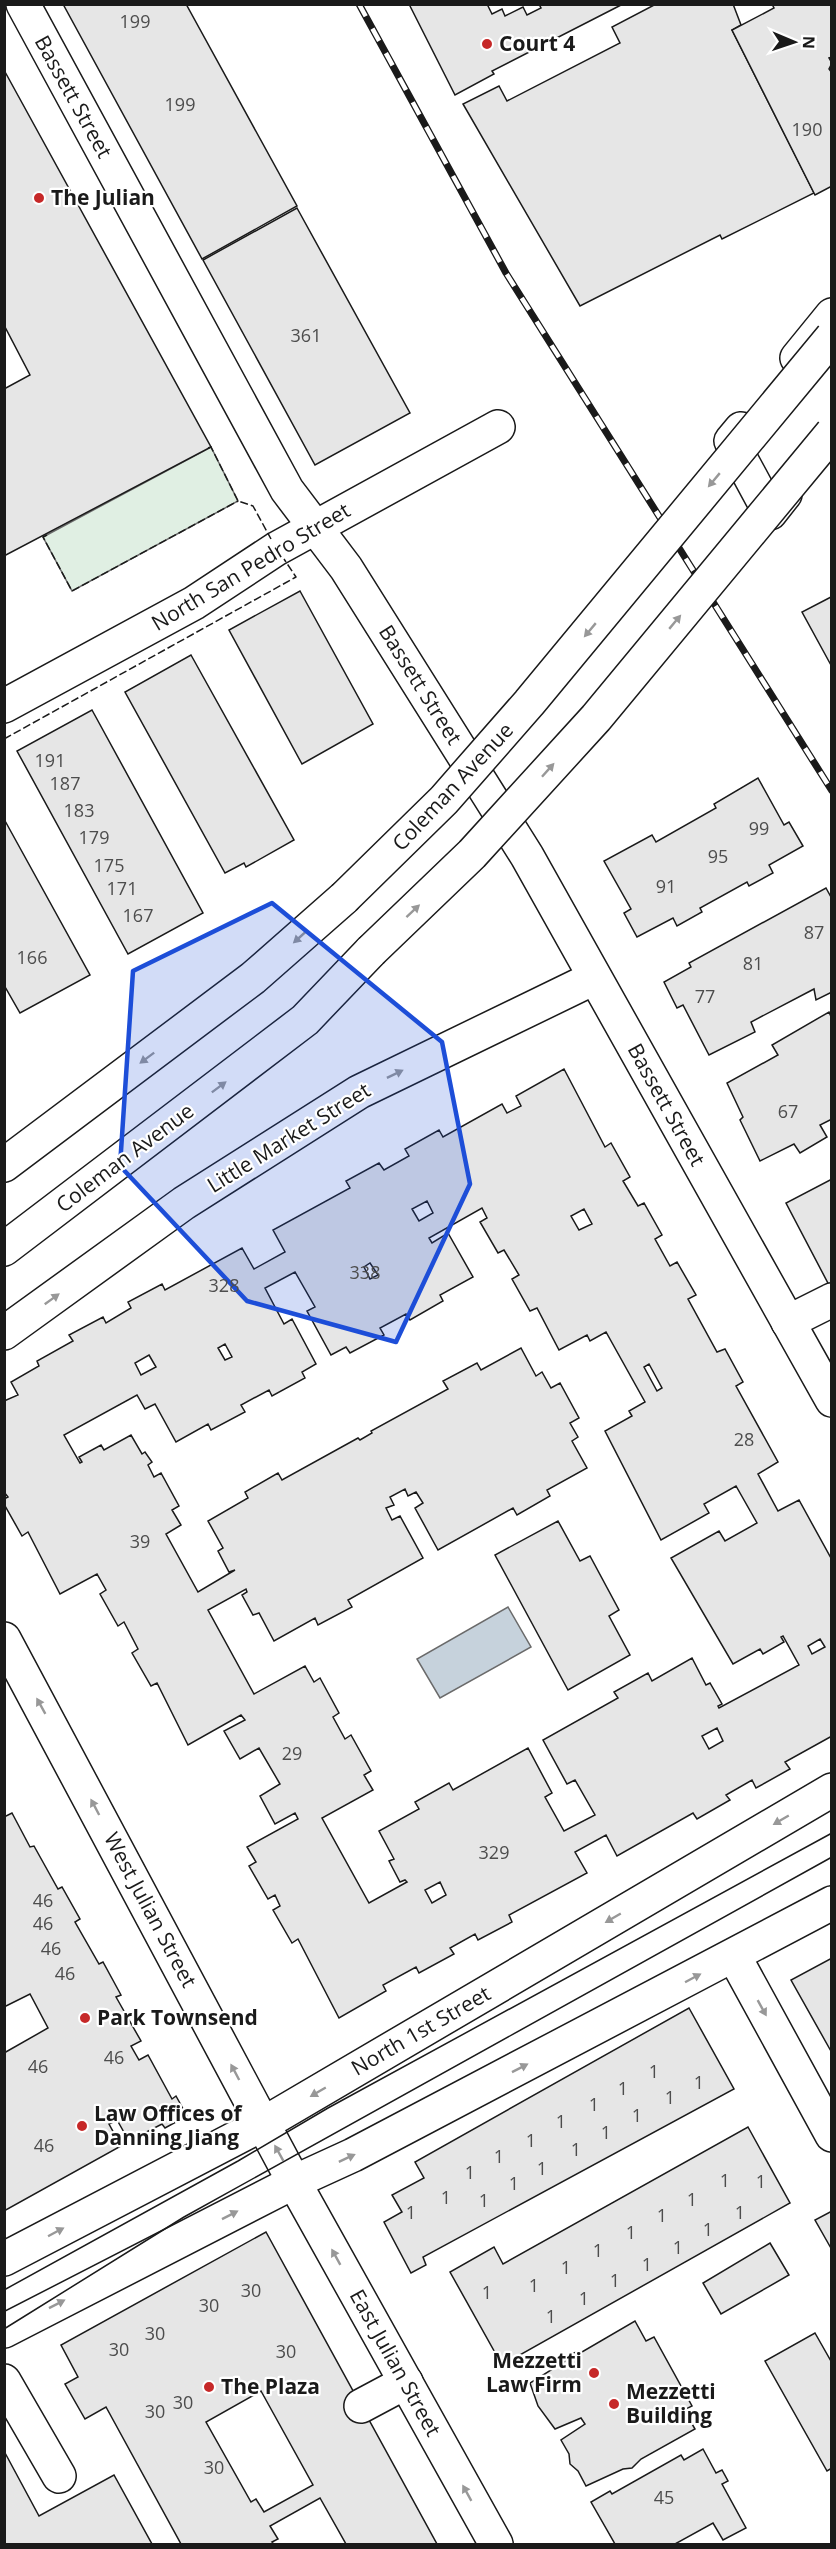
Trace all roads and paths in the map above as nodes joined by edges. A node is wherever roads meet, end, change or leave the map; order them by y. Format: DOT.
graph roads {
  1 [pos="23,4"];
  2 [pos="831,315"];
  3 [pos="831,338"];
  4 [pos="498,427"];
  5 [pos="831,434"];
  6 [pos="315,527"];
  7 [pos="4,706"];
  8 [pos="594,978"];
  9 [pos="4,1165"];
  10 [pos="4,1249"];
  11 [pos="831,1299"];
  12 [pos="788,1322"];
  13 [pos="4,1333"];
  14 [pos="831,1401"];
  15 [pos="4,1638"];
  16 [pos="831,1790"];
  17 [pos="831,1903"];
  18 [pos="734,1956"];
  19 [pos="263,2124"];
  20 [pos="831,2135"];
  21 [pos="294,2182"];
  22 [pos="4,2259"];
  23 [pos="4,2331"];
  24 [pos="4,2381"];
  25 [pos="406,2382"];
  26 [pos="361,2406"];
  27 [pos="59,2476"];
  28 [pos="496,2544"];
  1 -- 6 [label="main road, Bassett Street"];
  2 -- 5 [label="main road"];
  3 -- 9 [label="main road, Coleman Avenue, one-way, bridge"];
  4 -- 6 [label="main road, North San Pedro Street"];
  10 -- 5 [label="main road, Coleman Avenue, one-way, bridge"];
  6 -- 7 [label="main road, North San Pedro Street"];
  6 -- 8 [label="main road, Bassett Street"];
  8 -- 12 [label="main road, Bassett Street"];
  13 -- 8 [label="main road, Little Market Street, one-way"];
  11 -- 12 [label="main road"];
  12 -- 14 [label="main road, Bassett Street"];
  19 -- 15 [label="main road, West Julian Street, one-way"];
  16 -- 19 [label="main road, North 1st Street, one-way"];
  17 -- 18 [label="main road"];
  18 -- 20 [label="main road, one-way"];
  21 -- 18 [label="main road, one-way"];
  21 -- 19 [label="main road, West Julian Street, one-way"];
  22 -- 19 [label="main road, North 1st Street, one-way"];
  23 -- 21 [label="main road, one-way"];
  25 -- 21 [label="main road, East Julian Street, one-way"];
  24 -- 27 [label="main road"];
  25 -- 26 [label="main road"];
  28 -- 25 [label="main road, East Julian Street, one-way"];
}
